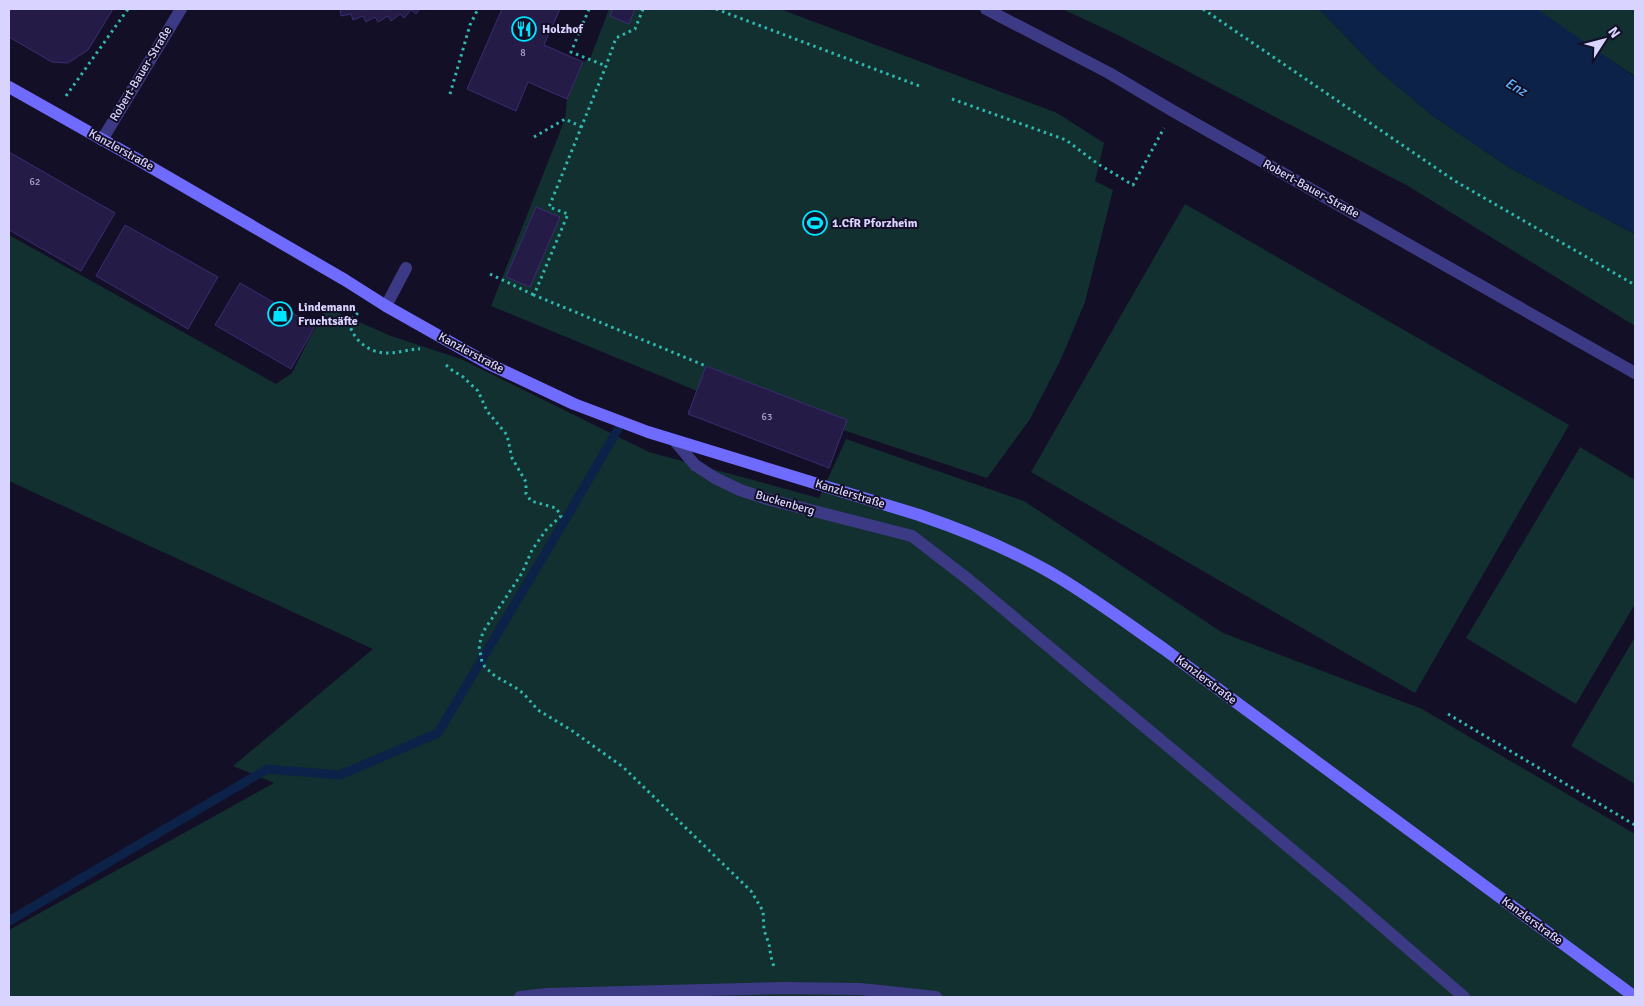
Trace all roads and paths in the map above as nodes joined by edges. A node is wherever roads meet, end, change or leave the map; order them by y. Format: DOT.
graph roads {
  1 [pos="128,9"];
  2 [pos="181,9"];
  3 [pos="478,9"];
  4 [pos="589,9"];
  5 [pos="643,9"];
  6 [pos="716,9"];
  7 [pos="986,9"];
  8 [pos="1203,9"];
  9 [pos="606,66"];
  10 [pos="922,87"];
  11 [pos="9,88"];
  12 [pos="450,94"];
  13 [pos="952,99"];
  14 [pos="1173,111"];
  15 [pos="55,112"];
  16 [pos="582,127"];
  17 [pos="534,137"];
  18 [pos="102,140"];
  19 [pos="406,268"];
  20 [pos="490,274"];
  21 [pos="1635,285"];
  22 [pos="534,295"];
  23 [pos="386,306"];
  24 [pos="360,311"];
  25 [pos="426,350"];
  26 [pos="442,362"];
  27 [pos="706,366"];
  28 [pos="1635,373"];
  29 [pos="674,440"];
  30 [pos="1448,714"];
  31 [pos="1635,825"];
  32 [pos="784,988"];
  33 [pos="520,997"];
  34 [pos="936,997"];
  35 [pos="1464,997"];
  36 [pos="1635,997"];
  1 -- 15 [label="path"];
  2 -- 18 [label="street, Robert-Bauer-Straße"];
  3 -- 12 [label="path"];
  4 -- 9 [label="path"];
  5 -- 9 [label="path"];
  6 -- 10 [label="path"];
  7 -- 14 [label="street, Robert-Bauer-Straße"];
  8 -- 21 [label="path"];
  9 -- 16 [label="path"];
  11 -- 15 [label="main road, Kanzlerstraße"];
  13 -- 14 [label="path"];
  14 -- 28 [label="street, Robert-Bauer-Straße"];
  15 -- 18 [label="main road, Kanzlerstraße"];
  16 -- 17 [label="path"];
  16 -- 22 [label="path"];
  18 -- 23 [label="main road, Kanzlerstraße"];
  19 -- 23 [label="street"];
  20 -- 22 [label="path"];
  22 -- 27 [label="path"];
  23 -- 29 [label="main road, Kanzlerstraße"];
  24 -- 25 [label="path"];
  26 -- 32 [label="path"];
  29 -- 35 [label="street, Buckenberg"];
  29 -- 36 [label="main road, Kanzlerstraße"];
  30 -- 31 [label="path"];
  32 -- 33 [label="street"];
  32 -- 34 [label="street"];
}
